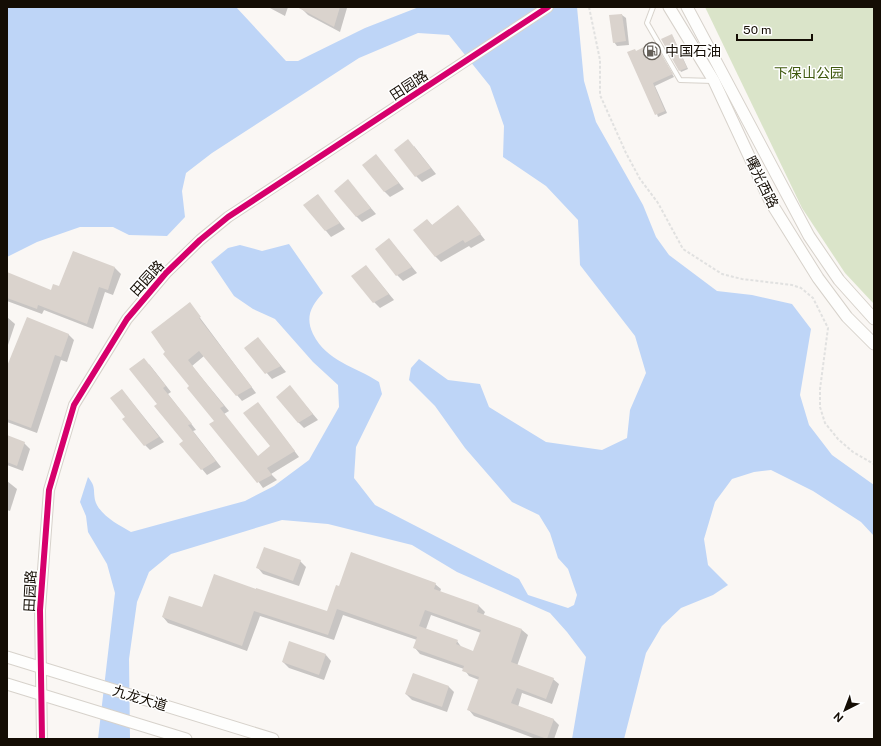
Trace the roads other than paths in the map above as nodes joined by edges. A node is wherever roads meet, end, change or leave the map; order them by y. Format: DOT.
graph roads {
  1 [pos="548,7"];
  2 [pos="653,7"];
  3 [pos="669,7"];
  4 [pos="687,7"];
  5 [pos="714,81"];
  6 [pos="874,319"];
  7 [pos="874,344"];
  8 [pos="7,657"];
  9 [pos="41,667"];
  10 [pos="7,684"];
  11 [pos="41,694"];
  12 [pos="42,739"];
  13 [pos="186,739"];
  14 [pos="273,739"];
  1 -- 9 [label="street, 田园路"];
  2 -- 5 [label="lane"];
  3 -- 5 [label="main road, 曙光西路"];
  4 -- 6 [label="main road, 曙光西路"];
  5 -- 7 [label="main road, 曙光西路"];
  8 -- 9 [label="main road, 九龙大道"];
  9 -- 11 [label="street, 田园路"];
  9 -- 14 [label="main road, 九龙大道"];
  10 -- 11 [label="main road, 九龙大道"];
  11 -- 12 [label="street, 田园路"];
  11 -- 13 [label="main road, 九龙大道"];
}
